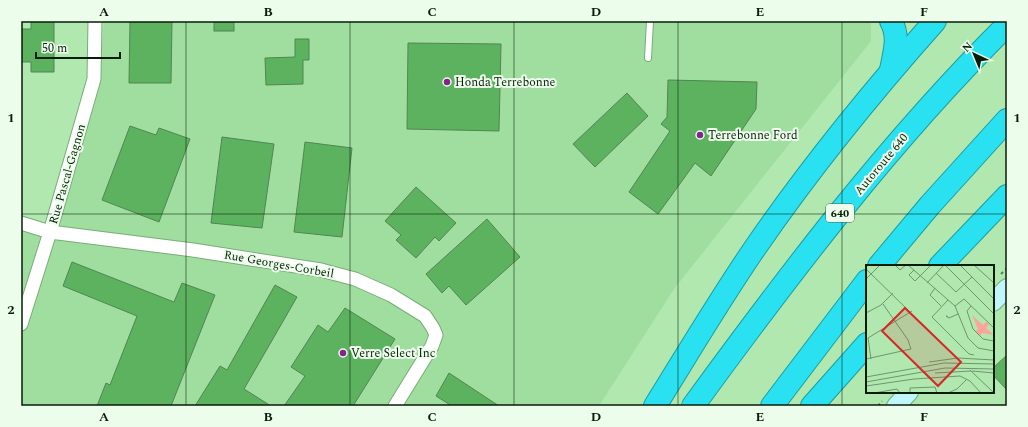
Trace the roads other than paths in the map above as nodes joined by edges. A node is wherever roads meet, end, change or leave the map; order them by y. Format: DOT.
graph roads {
  1 [pos="95,21"];
  2 [pos="650,21"];
  3 [pos="891,21"];
  4 [pos="935,21"];
  5 [pos="1004,28"];
  6 [pos="648,58"];
  7 [pos="890,71"];
  8 [pos="1007,120"];
  9 [pos="1007,196"];
  10 [pos="21,223"];
  11 [pos="50,232"];
  12 [pos="880,265"];
  13 [pos="941,265"];
  14 [pos="866,281"];
  15 [pos="1007,288"];
  16 [pos="994,301"];
  17 [pos="21,324"];
  18 [pos="866,345"];
  19 [pos="908,393"];
  20 [pos="395,406"];
  21 [pos="655,406"];
  22 [pos="693,406"];
  23 [pos="772,406"];
  24 [pos="812,406"];
  25 [pos="896,406"];
  1 -- 11 [label="street, Rue Pascal-Gagnon"];
  2 -- 6 [label="lane"];
  3 -- 7 [label="highway"];
  4 -- 7 [label="highway"];
  5 -- 22 [label="highway, Autoroute 640 / 640"];
  7 -- 21 [label="highway"];
  8 -- 12 [label="highway"];
  9 -- 13 [label="highway"];
  10 -- 11 [label="street, Rue Georges-Corbeil"];
  11 -- 17 [label="street, Rue Pascal-Gagnon"];
  11 -- 20 [label="street, Rue Georges-Corbeil"];
  14 -- 23 [label="highway"];
  15 -- 16 [label="street"];
  18 -- 24 [label="highway"];
  19 -- 25 [label="street"];
}
